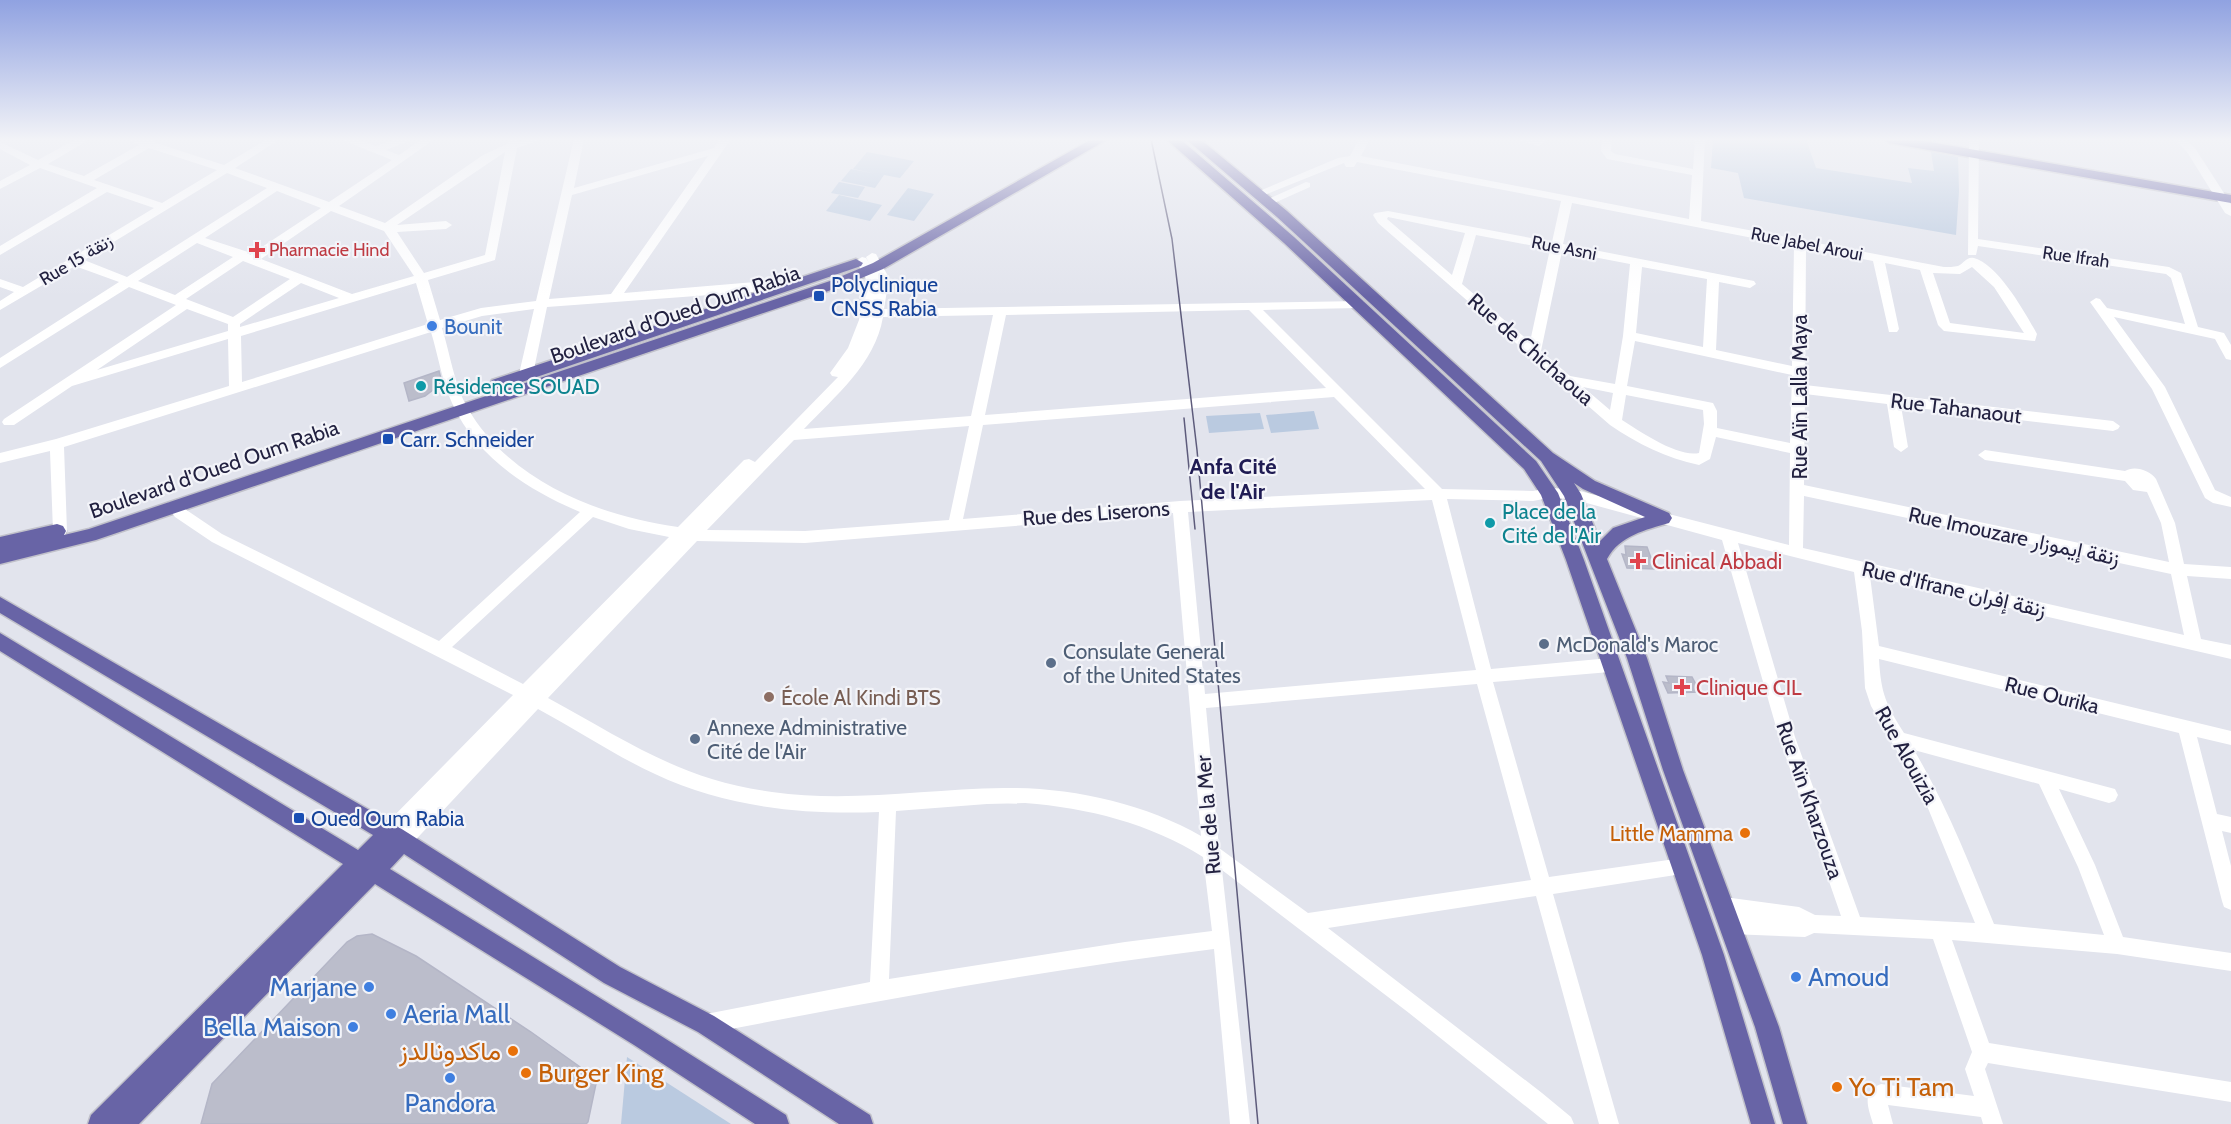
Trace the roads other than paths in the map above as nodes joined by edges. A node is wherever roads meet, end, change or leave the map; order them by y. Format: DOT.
graph roads {
  1 [pos="101,191"];
  2 [pos="117,191"];
  3 [pos="189,191"];
  4 [pos="269,191"];
  5 [pos="289,191"];
  6 [pos="353,191"];
  7 [pos="438,191"];
  8 [pos="504,191"];
  9 [pos="573,191"];
  10 [pos="689,191"];
  11 [pos="991,191"];
  12 [pos="1005,191"];
  13 [pos="1234,191"];
  14 [pos="1255,191"];
  15 [pos="1281,191"];
  16 [pos="1533,191"];
  17 [pos="1697,191"];
  18 [pos="1974,191"];
  19 [pos="2189,191"];
  20 [pos="568,193"];
  21 [pos="1263,198"];
  22 [pos="1568,198"];
  23 [pos="2226,198"];
  24 [pos="332,206"];
  25 [pos="163,207"];
  26 [pos="2231,213"];
  27 [pos="1379,215"];
  28 [pos="1695,222"];
  29 [pos="446,225"];
  30 [pos="387,228"];
  31 [pos="1472,230"];
  32 [pos="197,238"];
  33 [pos="1973,242"];
  34 [pos="1800,243"];
  35 [pos="1558,247"];
  36 [pos="0,251"];
  37 [pos="248,257"];
  38 [pos="1878,258"];
  39 [pos="74,261"];
  40 [pos="1972,261"];
  41 [pos="1636,262"];
  42 [pos="870,264"];
  43 [pos="1925,267"];
  44 [pos="1713,276"];
  45 [pos="300,278"];
  46 [pos="421,278"];
  47 [pos="0,282"];
  48 [pos="128,283"];
  49 [pos="1456,284"];
  50 [pos="1750,284"];
  51 [pos="788,286"];
  52 [pos="24,291"];
  53 [pos="615,297"];
  54 [pos="351,298"];
  55 [pos="180,303"];
  56 [pos="541,304"];
  57 [pos="1359,304"];
  58 [pos="0,306"];
  59 [pos="1252,306"];
  60 [pos="1000,312"];
  61 [pos="872,313"];
  62 [pos="436,326"];
  63 [pos="235,327"];
  64 [pos="1893,329"];
  65 [pos="2193,331"];
  66 [pos="1629,336"];
  67 [pos="1535,351"];
  68 [pos="1709,352"];
  69 [pos="2231,356"];
  70 [pos="0,364"];
  71 [pos="1800,372"];
  72 [pos="526,374"];
  73 [pos="1568,380"];
  74 [pos="67,383"];
  75 [pos="236,389"];
  76 [pos="1799,389"];
  77 [pos="1621,390"];
  78 [pos="1338,392"];
  79 [pos="1893,400"];
  80 [pos="459,403"];
  81 [pos="978,420"];
  82 [pos="9,422"];
  83 [pos="1615,422"];
  84 [pos="2113,426"];
  85 [pos="1710,431"];
  86 [pos="792,435"];
  87 [pos="57,444"];
  88 [pos="1901,447"];
  89 [pos="1799,450"];
  90 [pos="1985,455"];
  91 [pos="1547,457"];
  92 [pos="0,458"];
  93 [pos="1798,489"];
  94 [pos="1438,494"];
  95 [pos="1557,499"];
  96 [pos="2224,501"];
  97 [pos="174,506"];
  98 [pos="1180,507"];
  99 [pos="591,510"];
  100 [pos="1665,521"];
  101 [pos="955,524"];
  102 [pos="60,531"];
  103 [pos="689,534"];
  104 [pos="1728,536"];
  105 [pos="0,544"];
  106 [pos="1796,551"];
  107 [pos="0,558"];
  108 [pos="1597,561"];
  109 [pos="1861,568"];
  110 [pos="2179,571"];
  111 [pos="2231,573"];
  112 [pos="0,604"];
  113 [pos="0,641"];
  114 [pos="2194,644"];
  115 [pos="439,650"];
  116 [pos="1872,651"];
  117 [pos="2231,652"];
  118 [pos="1610,665"];
  119 [pos="1485,675"];
  120 [pos="531,696"];
  121 [pos="1198,702"];
  122 [pos="2186,727"];
  123 [pos="2231,738"];
  124 [pos="1899,740"];
  125 [pos="2044,777"];
  126 [pos="2109,795"];
  127 [pos="888,803"];
  128 [pos="2210,820"];
  129 [pos="2231,825"];
  130 [pos="395,838"];
  131 [pos="1210,853"];
  132 [pos="1682,866"];
  133 [pos="366,867"];
  134 [pos="1542,886"];
  135 [pos="2231,901"];
  136 [pos="1728,916"];
  137 [pos="1306,922"];
  138 [pos="1854,926"];
  139 [pos="1939,930"];
  140 [pos="1988,933"];
  141 [pos="1222,939"];
  142 [pos="2117,945"];
  143 [pos="2231,962"];
  144 [pos="879,990"];
  145 [pos="706,1024"];
  146 [pos="1982,1052"];
  147 [pos="2231,1092"];
  148 [pos="1990,1116"];
  149 [pos="100,1124"];
  150 [pos="122,1124"];
  151 [pos="777,1124"];
  152 [pos="861,1124"];
  153 [pos="1240,1124"];
  154 [pos="1564,1124"];
  155 [pos="1609,1124"];
  156 [pos="1763,1124"];
  157 [pos="1795,1124"];
  158 [pos="1883,1124"];
  1 -- 36 [label="street"];
  2 -- 25 [label="street"];
  3 -- 25 [label="street, Rue 15 زنقة"];
  4 -- 32 [label="street"];
  5 -- 24 [label="street"];
  6 -- 24 [label="street"];
  7 -- 30 [label="street"];
  8 -- 46 [label="street"];
  9 -- 20 [label="street"];
  10 -- 53 [label="street"];
  11 -- 42 [label="main road, Boulevard d'Oued Oum Rabia"];
  12 -- 42 [label="main road, Boulevard d'Oued Oum Rabia"];
  13 -- 57 [label="main road"];
  14 -- 21 [label="main road"];
  15 -- 21 [label="street"];
  16 -- 22 [label="street, Rue Jabel Aroui"];
  17 -- 28 [label="street"];
  18 -- 33 [label="street"];
  19 -- 23 [label="main road"];
  20 -- 56 [label="street"];
  21 -- 91 [label="main road"];
  22 -- 28 [label="street, Rue Jabel Aroui"];
  22 -- 35 [label="street"];
  23 -- 26 [label="street"];
  24 -- 30 [label="street"];
  24 -- 37 [label="street"];
  25 -- 39 [label="street, Rue 15 زنقة"];
  27 -- 31 [label="street, Rue Asni"];
  27 -- 49 [label="street, Rue de Chichaoua"];
  28 -- 34 [label="street, Rue Jabel Aroui"];
  29 -- 30 [label="street"];
  30 -- 46 [label="street"];
  31 -- 35 [label="street, Rue Asni"];
  31 -- 49 [label="street"];
  32 -- 37 [label="street"];
  32 -- 48 [label="street"];
  33 -- 40 [label="street"];
  33 -- 65 [label="street, Rue Ifrah"];
  34 -- 38 [label="street, Rue Jabel Aroui"];
  34 -- 71 [label="street, Rue Aïn Lalla Maya"];
  35 -- 41 [label="street, Rue Asni"];
  35 -- 67 [label="street"];
  37 -- 45 [label="street"];
  37 -- 55 [label="street"];
  38 -- 43 [label="street, Rue Jabel Aroui"];
  38 -- 64 [label="street"];
  39 -- 48 [label="street"];
  39 -- 52 [label="street, Rue 15 زنقة"];
  40 -- 43 [label="street, Rue Jabel Aroui"];
  40 -- 43 [label="street"];
  41 -- 44 [label="street, Rue Asni"];
  41 -- 66 [label="street"];
  42 -- 51 [label="main road, Boulevard d'Oued Oum Rabia"];
  42 -- 61 [label="street"];
  42 -- 80 [label="main road, Boulevard d'Oued Oum Rabia"];
  44 -- 50 [label="street, Rue Asni"];
  44 -- 68 [label="street"];
  45 -- 54 [label="street"];
  45 -- 63 [label="street"];
  46 -- 54 [label="street"];
  46 -- 62 [label="street"];
  47 -- 52 [label="street"];
  48 -- 55 [label="street"];
  48 -- 70 [label="street"];
  49 -- 67 [label="street, Rue de Chichaoua"];
  51 -- 53 [label="street"];
  51 -- 72 [label="main road, Boulevard d'Oued Oum Rabia"];
  52 -- 58 [label="street, Rue 15 زنقة"];
  53 -- 56 [label="street"];
  54 -- 63 [label="street"];
  55 -- 63 [label="street"];
  55 -- 74 [label="street"];
  56 -- 62 [label="street"];
  56 -- 72 [label="street"];
  57 -- 59 [label="street"];
  57 -- 95 [label="main road"];
  59 -- 60 [label="street"];
  59 -- 78 [label="street"];
  60 -- 61 [label="street"];
  60 -- 81 [label="street"];
  61 -- 86 [label="street"];
  61 -- 103 [label="street"];
  62 -- 75 [label="street"];
  62 -- 80 [label="street"];
  63 -- 74 [label="street"];
  63 -- 75 [label="street"];
  65 -- 69 [label="street"];
  65 -- 96 [label="street"];
  66 -- 68 [label="street"];
  66 -- 77 [label="street"];
  67 -- 73 [label="street, Rue de Chichaoua"];
  68 -- 71 [label="street"];
  71 -- 76 [label="street, Rue Aïn Lalla Maya"];
  72 -- 80 [label="main road, Boulevard d'Oued Oum Rabia"];
  73 -- 77 [label="street"];
  73 -- 83 [label="street, Rue de Chichaoua"];
  74 -- 82 [label="street"];
  75 -- 87 [label="street"];
  76 -- 79 [label="street, Rue Tahanaout"];
  76 -- 89 [label="street, Rue Aïn Lalla Maya"];
  77 -- 83 [label="street"];
  77 -- 85 [label="street"];
  78 -- 81 [label="street"];
  78 -- 94 [label="street"];
  79 -- 84 [label="street, Rue Tahanaout"];
  79 -- 88 [label="street"];
  80 -- 97 [label="main road, Boulevard d'Oued Oum Rabia"];
  80 -- 99 [label="street, Rue des Liserons"];
  80 -- 102 [label="main road, Boulevard d'Oued Oum Rabia"];
  81 -- 86 [label="street"];
  81 -- 101 [label="street"];
  83 -- 85 [label="street, Rue de Chichaoua"];
  85 -- 89 [label="street"];
  86 -- 103 [label="street"];
  87 -- 92 [label="street"];
  87 -- 102 [label="street"];
  89 -- 93 [label="street, Rue Aïn Lalla Maya"];
  90 -- 110 [label="street"];
  91 -- 95 [label="main road"];
  91 -- 100 [label="main road"];
  93 -- 106 [label="street, Rue Aïn Lalla Maya"];
  93 -- 110 [label="street, Rue Imouzare زنقة إيموزار"];
  94 -- 95 [label="street, Rue des Liserons"];
  94 -- 98 [label="street, Rue des Liserons"];
  94 -- 119 [label="street"];
  95 -- 100 [label="street, Rue d'Ifrane زنقة إفران"];
  95 -- 108 [label="main road"];
  95 -- 118 [label="main road"];
  97 -- 107 [label="main road, Boulevard d'Oued Oum Rabia"];
  97 -- 115 [label="street"];
  98 -- 101 [label="street, Rue des Liserons"];
  98 -- 121 [label="street, Rue de la Mer"];
  99 -- 103 [label="street, Rue des Liserons"];
  99 -- 115 [label="street"];
  100 -- 104 [label="street, Rue d'Ifrane زنقة إفران"];
  100 -- 108 [label="main road"];
  101 -- 103 [label="street, Rue des Liserons"];
  102 -- 105 [label="main road, Boulevard d'Oued Oum Rabia"];
  103 -- 120 [label="street"];
  104 -- 106 [label="street, Rue d'Ifrane زنقة إفران"];
  104 -- 138 [label="street, Rue Aïn Kharzouza"];
  106 -- 109 [label="street, Rue d'Ifrane زنقة إفران"];
  108 -- 136 [label="main road"];
  109 -- 114 [label="street, Rue d'Ifrane زنقة إفران"];
  109 -- 116 [label="street, Rue Alouizia"];
  110 -- 111 [label="street, Rue Imouzare زنقة إيموزار"];
  110 -- 114 [label="street"];
  112 -- 130 [label="main road"];
  113 -- 133 [label="main road"];
  114 -- 117 [label="street, Rue d'Ifrane زنقة إفران"];
  115 -- 120 [label="street"];
  116 -- 122 [label="street, Rue Ourika"];
  116 -- 124 [label="street, Rue Alouizia"];
  118 -- 119 [label="street"];
  118 -- 132 [label="main road"];
  119 -- 121 [label="street"];
  119 -- 134 [label="street"];
  120 -- 127 [label="street"];
  120 -- 130 [label="street"];
  121 -- 131 [label="street, Rue de la Mer"];
  122 -- 123 [label="street, Rue Ourika"];
  122 -- 128 [label="street"];
  124 -- 125 [label="street"];
  124 -- 140 [label="street, Rue Alouizia"];
  125 -- 126 [label="street"];
  125 -- 142 [label="street"];
  127 -- 131 [label="street"];
  127 -- 144 [label="street"];
  128 -- 129 [label="street"];
  128 -- 135 [label="street"];
  130 -- 133 [label="main road"];
  130 -- 145 [label="main road"];
  131 -- 137 [label="street"];
  131 -- 141 [label="street, Rue de la Mer"];
  132 -- 134 [label="street"];
  132 -- 156 [label="main road"];
  133 -- 149 [label="main road"];
  133 -- 150 [label="main road"];
  133 -- 151 [label="main road"];
  134 -- 137 [label="street"];
  134 -- 155 [label="street"];
  136 -- 138 [label="street"];
  136 -- 157 [label="main road"];
  137 -- 154 [label="street"];
  138 -- 139 [label="street"];
  139 -- 140 [label="street"];
  139 -- 146 [label="street"];
  140 -- 142 [label="street"];
  141 -- 144 [label="street"];
  141 -- 153 [label="street, Rue de la Mer"];
  142 -- 143 [label="street"];
  144 -- 145 [label="street"];
  145 -- 152 [label="main road"];
  146 -- 147 [label="street"];
  146 -- 148 [label="street"];
  148 -- 158 [label="street"];
}
